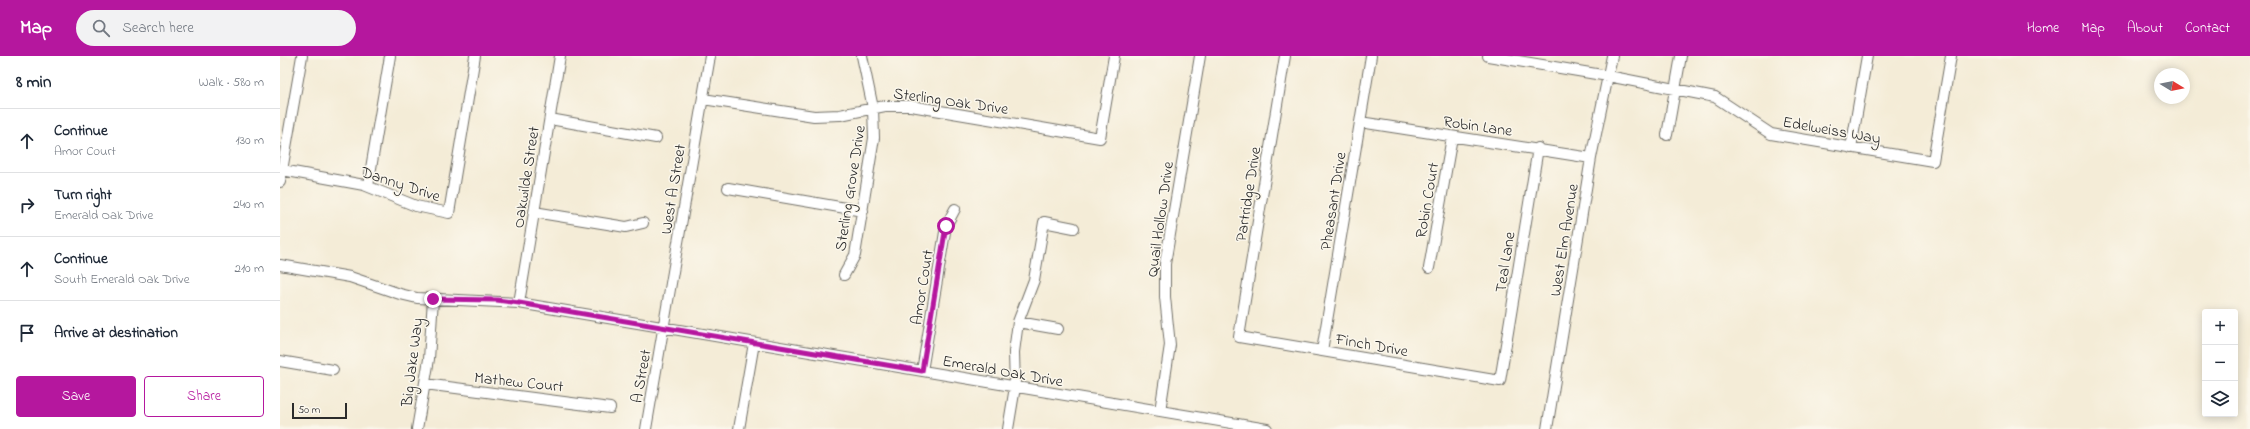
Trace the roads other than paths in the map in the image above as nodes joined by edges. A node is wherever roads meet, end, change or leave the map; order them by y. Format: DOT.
graph roads {
  1 [pos="302,56"];
  2 [pos="390,56"];
  3 [pos="475,56"];
  4 [pos="560,56"];
  5 [pos="710,56"];
  6 [pos="862,56"];
  7 [pos="1114,56"];
  8 [pos="1200,56"];
  9 [pos="1286,56"];
  10 [pos="1371,56"];
  11 [pos="1488,56"];
  12 [pos="1612,56"];
  13 [pos="1681,56"];
  14 [pos="1864,56"];
  15 [pos="1951,56"];
  16 [pos="1520,59"];
  17 [pos="1608,76"];
  18 [pos="1676,89"];
  19 [pos="703,99"];
  20 [pos="873,108"];
  21 [pos="550,119"];
  22 [pos="1360,122"];
  23 [pos="1667,135"];
  24 [pos="1452,137"];
  25 [pos="656,138"];
  26 [pos="1538,148"];
  27 [pos="1851,148"];
  28 [pos="1591,158"];
  29 [pos="282,170"];
  30 [pos="280,182"];
  31 [pos="368,186"];
  32 [pos="728,188"];
  33 [pos="955,209"];
  34 [pos="863,211"];
  35 [pos="534,212"];
  36 [pos="643,223"];
  37 [pos="1074,228"];
  38 [pos="280,265"];
  39 [pos="1429,268"];
  40 [pos="844,276"];
  41 [pos="433,299"];
  42 [pos="519,303"];
  43 [pos="1018,322"];
  44 [pos="663,328"];
  45 [pos="1058,329"];
  46 [pos="1239,337"];
  47 [pos="754,343"];
  48 [pos="1322,351"];
  49 [pos="280,361"];
  50 [pos="333,370"];
  51 [pos="922,371"];
  52 [pos="1500,381"];
  53 [pos="425,384"];
  54 [pos="1015,387"];
  55 [pos="610,408"];
  56 [pos="1160,411"];
  57 [pos="417,429"];
  58 [pos="646,429"];
  59 [pos="739,429"];
  60 [pos="1008,429"];
  61 [pos="1267,429"];
  62 [pos="1547,429"];
  1 -- 29 [label="street"];
  2 -- 31 [label="street"];
  3 -- 31 [label="street, Danny Drive"];
  4 -- 21 [label="street, Oakwilde Street"];
  5 -- 19 [label="street, West A Street"];
  6 -- 20 [label="street, Sterling Grove Drive"];
  7 -- 20 [label="street, Sterling Oak Drive"];
  8 -- 56 [label="street, Quail Hollow Drive"];
  9 -- 46 [label="street, Partridge Drive"];
  10 -- 22 [label="street, Pheasant Drive"];
  11 -- 16 [label="street, Edelweiss Way"];
  12 -- 17 [label="street, West Elm Avenue"];
  13 -- 18 [label="street"];
  14 -- 27 [label="street"];
  15 -- 27 [label="street, Edelweiss Way"];
  16 -- 17 [label="street, Edelweiss Way"];
  17 -- 18 [label="street, Edelweiss Way"];
  17 -- 28 [label="street, West Elm Avenue"];
  18 -- 23 [label="street"];
  18 -- 27 [label="street, Edelweiss Way"];
  19 -- 20 [label="street, Sterling Oak Drive"];
  19 -- 44 [label="street, West A Street"];
  20 -- 34 [label="street, Sterling Grove Drive"];
  21 -- 25 [label="street"];
  21 -- 35 [label="street, Oakwilde Street"];
  22 -- 24 [label="street, Robin Lane"];
  22 -- 48 [label="street, Pheasant Drive"];
  24 -- 26 [label="street, Robin Lane"];
  24 -- 39 [label="street, Robin Court"];
  26 -- 28 [label="street, Robin Lane"];
  26 -- 52 [label="street, Teal Lane"];
  28 -- 62 [label="street, West Elm Avenue"];
  29 -- 30 [label="street"];
  29 -- 31 [label="street, Danny Drive"];
  32 -- 34 [label="street"];
  33 -- 51 [label="street, Amor Court"];
  34 -- 40 [label="street, Sterling Grove Drive"];
  35 -- 36 [label="street"];
  35 -- 42 [label="street, Oakwilde Street"];
  37 -- 43 [label="street"];
  38 -- 41 [label="street, Emerald Oak Drive"];
  41 -- 42 [label="street, Emerald Oak Drive"];
  41 -- 53 [label="street, Big Jake Way"];
  42 -- 44 [label="street, Emerald Oak Drive"];
  43 -- 45 [label="street"];
  43 -- 54 [label="street"];
  44 -- 47 [label="street, Emerald Oak Drive"];
  44 -- 58 [label="street, A Street"];
  46 -- 48 [label="street, Finch Drive"];
  47 -- 51 [label="street, Emerald Oak Drive"];
  47 -- 59 [label="street"];
  48 -- 52 [label="street, Finch Drive"];
  49 -- 50 [label="street"];
  51 -- 54 [label="street, Emerald Oak Drive"];
  53 -- 55 [label="street, Mathew Court"];
  53 -- 57 [label="street, Big Jake Way"];
  54 -- 56 [label="street, Emerald Oak Drive"];
  54 -- 60 [label="street"];
  56 -- 61 [label="street, Emerald Oak Drive"];
}
